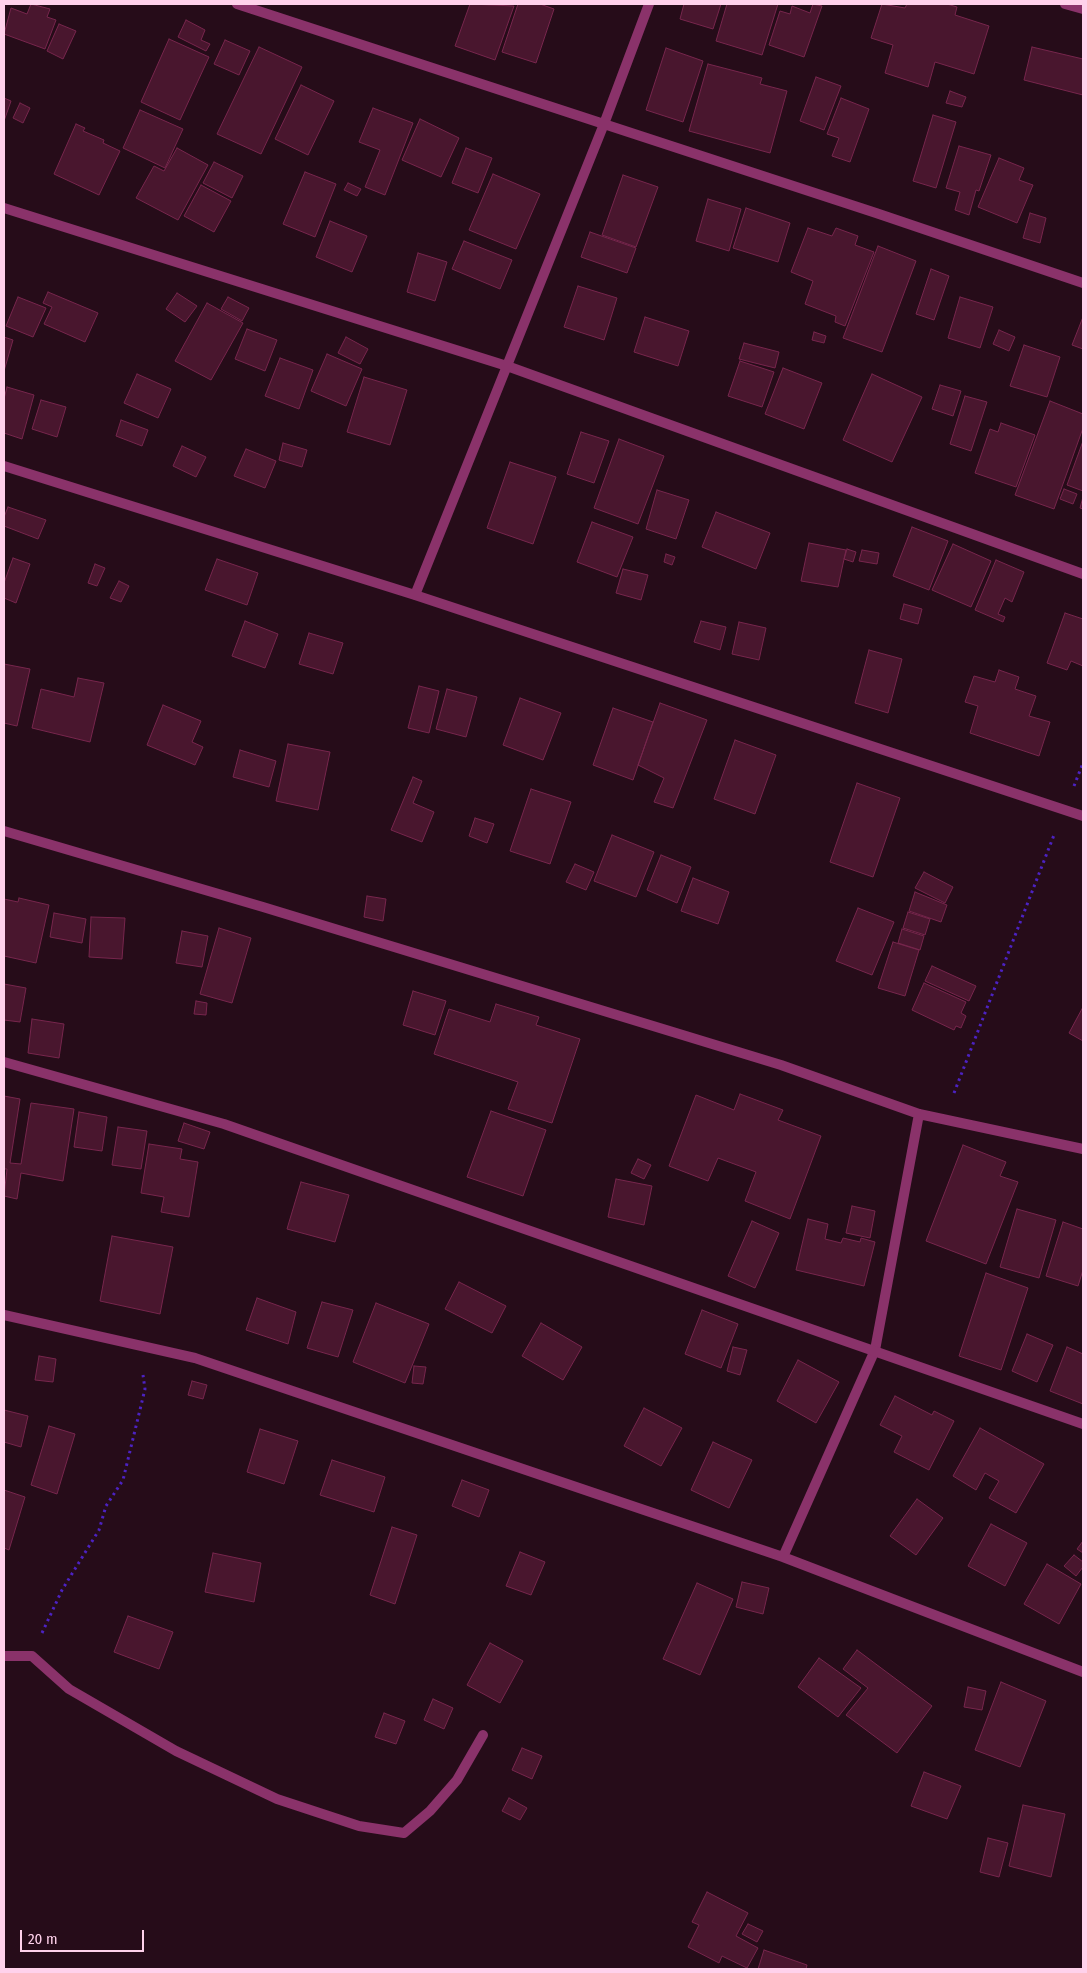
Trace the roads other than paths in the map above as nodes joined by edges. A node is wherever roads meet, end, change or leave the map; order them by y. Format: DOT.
graph roads {
  1 [pos="237,4"];
  2 [pos="649,4"];
  3 [pos="1065,4"];
  4 [pos="1083,10"];
  5 [pos="604,124"];
  6 [pos="4,208"];
  7 [pos="1083,283"];
  8 [pos="507,366"];
  9 [pos="4,466"];
  10 [pos="1083,574"];
  11 [pos="415,595"];
  12 [pos="1083,816"];
  13 [pos="4,831"];
  14 [pos="4,1062"];
  15 [pos="919,1114"];
  16 [pos="1083,1148"];
  17 [pos="4,1315"];
  18 [pos="875,1350"];
  19 [pos="1083,1424"];
  20 [pos="783,1557"];
  21 [pos="4,1656"];
  22 [pos="1083,1672"];
  23 [pos="484,1735"];
  1 -- 5 [label="street"];
  2 -- 5 [label="street"];
  3 -- 4 [label="street"];
  5 -- 7 [label="street"];
  5 -- 8 [label="street"];
  6 -- 8 [label="street"];
  8 -- 10 [label="street"];
  8 -- 11 [label="street"];
  9 -- 11 [label="street"];
  11 -- 12 [label="street"];
  13 -- 15 [label="street"];
  14 -- 18 [label="street"];
  15 -- 16 [label="street"];
  15 -- 18 [label="street"];
  17 -- 20 [label="street"];
  18 -- 19 [label="street"];
  18 -- 20 [label="street"];
  20 -- 22 [label="street"];
  21 -- 23 [label="street"];
}
